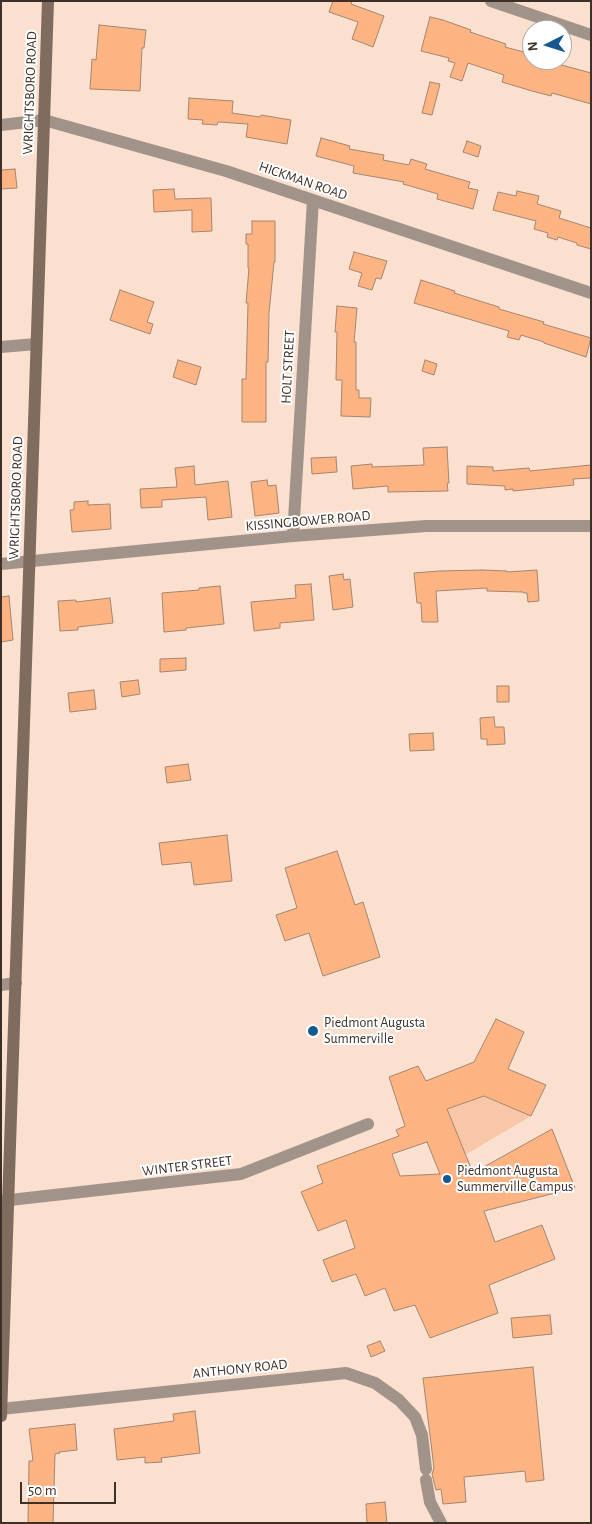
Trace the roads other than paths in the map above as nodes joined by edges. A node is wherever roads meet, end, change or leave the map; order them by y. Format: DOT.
graph roads {
  1 [pos="48,1"];
  2 [pos="492,1"];
  3 [pos="591,35"];
  4 [pos="44,120"];
  5 [pos="1,125"];
  6 [pos="313,200"];
  7 [pos="591,293"];
  8 [pos="36,344"];
  9 [pos="1,347"];
  10 [pos="591,526"];
  11 [pos="293,536"];
  12 [pos="29,562"];
  13 [pos="1,564"];
  14 [pos="16,983"];
  15 [pos="1,985"];
  16 [pos="368,1124"];
  17 [pos="5,1200"];
  18 [pos="1,1409"];
  19 [pos="1,1416"];
  20 [pos="441,1523"];
  1 -- 4 [label="main road, WRIGHTSBORO ROAD"];
  2 -- 3 [label="street"];
  4 -- 5 [label="street, HICKMAN ROAD"];
  4 -- 6 [label="street, HICKMAN ROAD"];
  4 -- 8 [label="main road, WRIGHTSBORO ROAD"];
  6 -- 7 [label="street, HICKMAN ROAD"];
  6 -- 11 [label="street, HOLT STREET"];
  8 -- 9 [label="street"];
  8 -- 12 [label="main road, WRIGHTSBORO ROAD"];
  10 -- 11 [label="street, KISSINGBOWER ROAD"];
  11 -- 12 [label="street, KISSINGBOWER ROAD"];
  12 -- 13 [label="street, KISSINGBOWER ROAD"];
  12 -- 14 [label="main road, WRIGHTSBORO ROAD"];
  14 -- 15 [label="street"];
  14 -- 17 [label="main road, WRIGHTSBORO ROAD"];
  16 -- 17 [label="street, WINTER STREET"];
  17 -- 18 [label="main road, WRIGHTSBORO ROAD"];
  18 -- 19 [label="main road, WRIGHTSBORO ROAD"];
  18 -- 20 [label="street, ANTHONY ROAD"];
}
